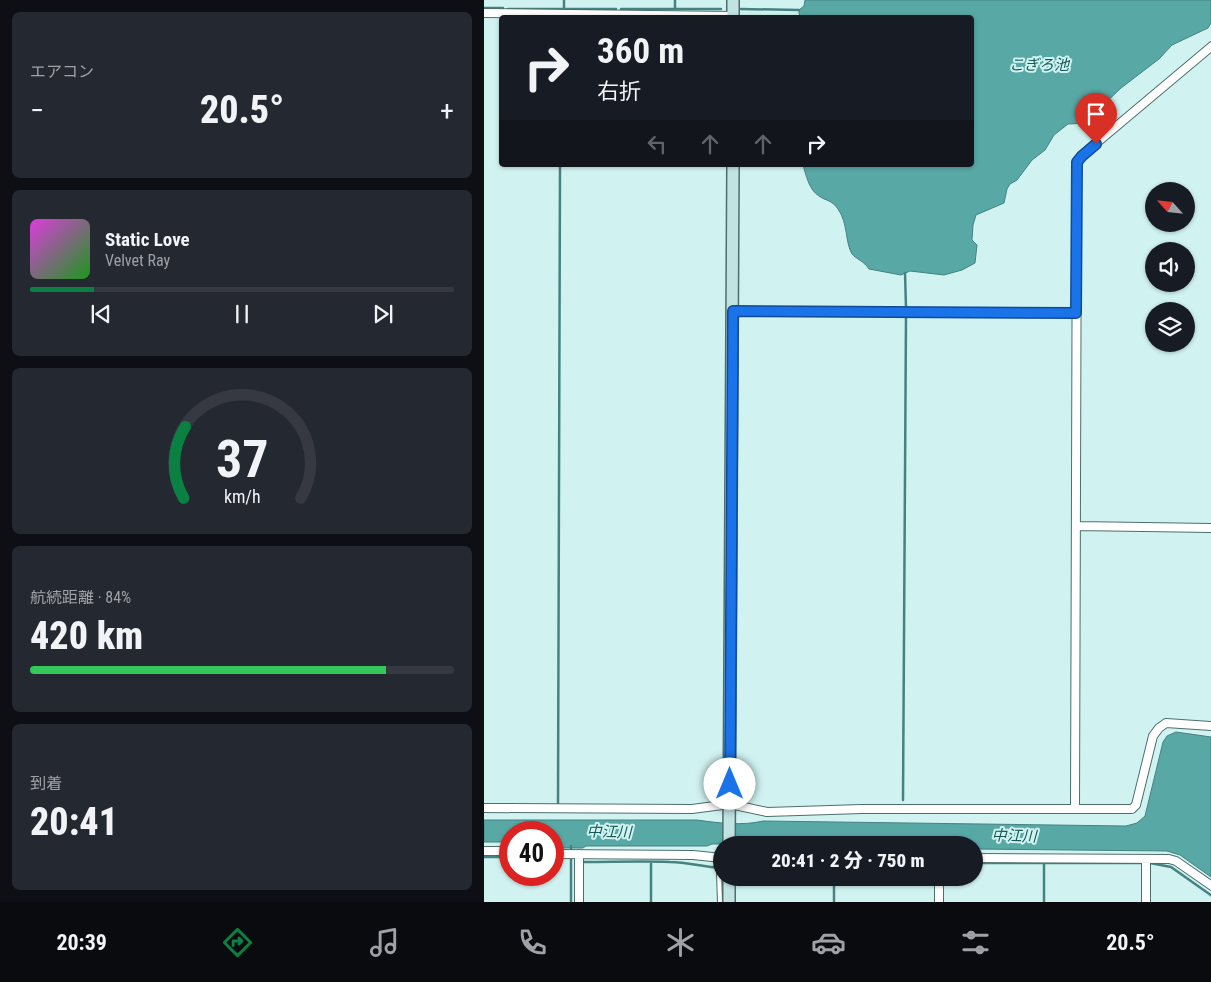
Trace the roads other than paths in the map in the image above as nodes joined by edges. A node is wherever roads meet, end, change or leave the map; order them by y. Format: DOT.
graph roads {
  1 [pos="733,0"];
  2 [pos="484,13"];
  3 [pos="608,15"];
  4 [pos="733,15"];
  5 [pos="1211,46"];
  6 [pos="733,167"];
  7 [pos="733,311"];
  8 [pos="1076,313"];
  9 [pos="1076,526"];
  10 [pos="1211,528"];
  11 [pos="1211,726"];
  12 [pos="484,808"];
  13 [pos="730,808"];
  14 [pos="1075,808"];
  15 [pos="729,836"];
  16 [pos="484,851"];
  17 [pos="499,851"];
  18 [pos="564,854"];
  19 [pos="578,854"];
  20 [pos="713,857"];
  21 [pos="983,858"];
  22 [pos="1146,859"];
  23 [pos="722,886"];
  24 [pos="726,886"];
  25 [pos="939,886"];
  26 [pos="1211,886"];
  27 [pos="579,902"];
  28 [pos="720,902"];
  29 [pos="729,902"];
  30 [pos="939,902"];
  31 [pos="1146,902"];
  1 -- 4 [label="street"];
  2 -- 3 [label="street"];
  5 -- 8 [label="street"];
  6 -- 7 [label="street"];
  7 -- 8 [label="street"];
  7 -- 13 [label="street"];
  8 -- 9 [label="street"];
  9 -- 10 [label="street"];
  9 -- 14 [label="street"];
  11 -- 14 [label="street"];
  12 -- 13 [label="street"];
  13 -- 14 [label="street"];
  13 -- 15 [label="street"];
  16 -- 17 [label="street"];
  18 -- 19 [label="street"];
  19 -- 20 [label="street"];
  19 -- 27 [label="street"];
  21 -- 22 [label="street"];
  22 -- 26 [label="street"];
  22 -- 31 [label="street"];
  23 -- 28 [label="lane"];
  24 -- 29 [label="street"];
  25 -- 30 [label="street"];
}
